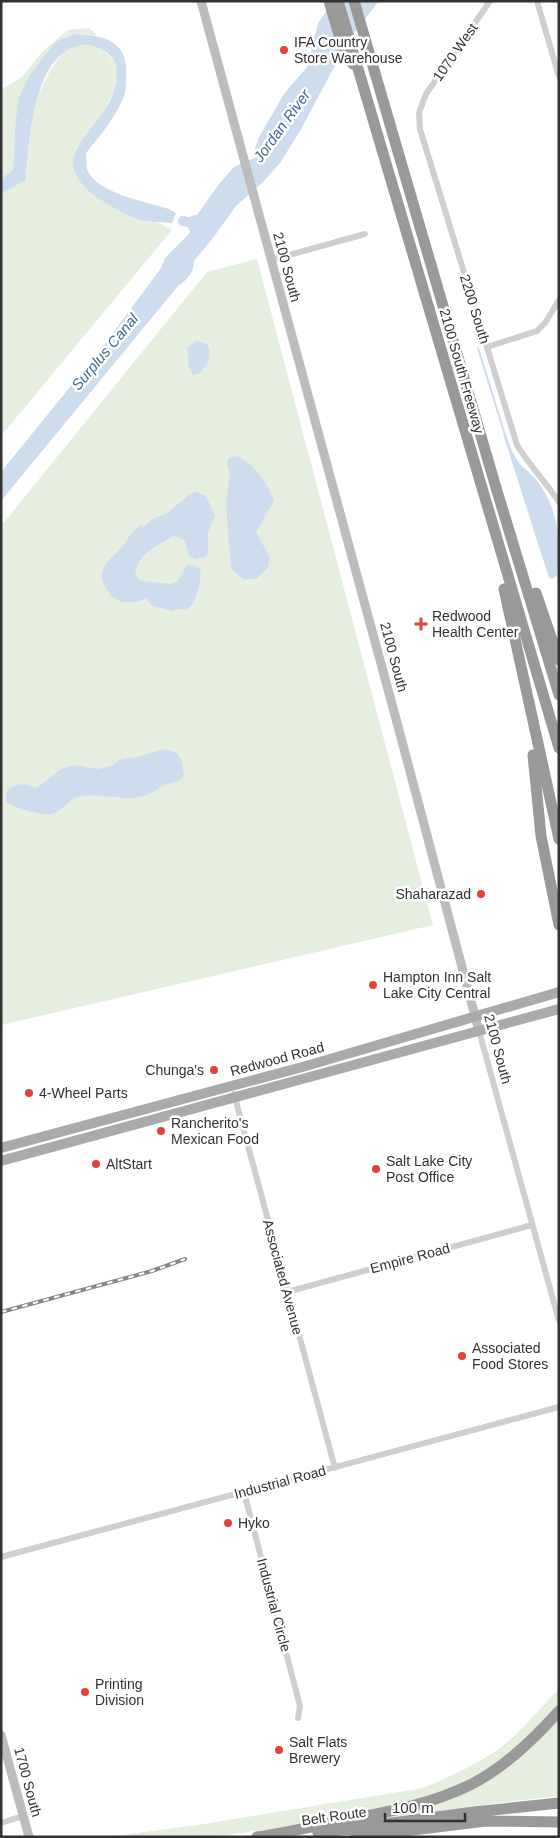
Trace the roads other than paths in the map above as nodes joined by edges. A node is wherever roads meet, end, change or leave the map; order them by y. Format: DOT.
graph roads {
  1 [pos="201,1"];
  2 [pos="329,1"];
  3 [pos="338,1"];
  4 [pos="354,1"];
  5 [pos="362,1"];
  6 [pos="490,1"];
  7 [pos="537,1"];
  8 [pos="367,36"];
  9 [pos="357,69"];
  10 [pos="559,77"];
  11 [pos="421,104"];
  12 [pos="365,234"];
  13 [pos="271,260"];
  14 [pos="559,300"];
  15 [pos="487,347"];
  16 [pos="488,459"];
  17 [pos="559,502"];
  18 [pos="496,540"];
  19 [pos="559,660"];
  20 [pos="559,695"];
  21 [pos="527,698"];
  22 [pos="559,748"];
  23 [pos="559,839"];
  24 [pos="559,925"];
  25 [pos="559,992"];
  26 [pos="559,1010"];
  27 [pos="475,1016"];
  28 [pos="479,1031"];
  29 [pos="232,1086"];
  30 [pos="235,1098"];
  31 [pos="1,1148"];
  32 [pos="1,1161"];
  33 [pos="532,1225"];
  34 [pos="287,1292"];
  35 [pos="559,1321"];
  36 [pos="559,1407"];
  37 [pos="335,1468"];
  38 [pos="244,1492"];
  39 [pos="1,1556"];
  40 [pos="559,1711"];
  41 [pos="298,1718"];
  42 [pos="1,1735"];
  43 [pos="559,1802"];
  44 [pos="23,1816"];
  45 [pos="1,1822"];
  46 [pos="559,1822"];
  47 [pos="29,1837"];
  48 [pos="257,1837"];
  49 [pos="291,1837"];
  50 [pos="356,1837"];
  1 -- 13 [label="street, 2100 South"];
  2 -- 9 [label="highway"];
  3 -- 9 [label="highway, 2100 South Freeway"];
  4 -- 8 [label="highway"];
  5 -- 8 [label="highway"];
  6 -- 11 [label="street, 1070 West"];
  7 -- 10 [label="street"];
  8 -- 16 [label="highway, 2100 South Freeway"];
  9 -- 18 [label="highway, 2100 South Freeway"];
  11 -- 15 [label="street, 2200 South"];
  12 -- 13 [label="street"];
  13 -- 27 [label="street, 2100 South"];
  14 -- 15 [label="street"];
  15 -- 17 [label="street, 2200 South"];
  16 -- 19 [label="highway"];
  16 -- 20 [label="highway, 2100 South Freeway"];
  18 -- 21 [label="highway"];
  18 -- 22 [label="highway, 2100 South Freeway"];
  21 -- 23 [label="highway"];
  21 -- 24 [label="highway"];
  25 -- 27 [label="main road, Redwood Road"];
  26 -- 28 [label="main road, Redwood Road"];
  27 -- 28 [label="street, 2100 South"];
  27 -- 29 [label="main road, Redwood Road"];
  28 -- 30 [label="main road, Redwood Road"];
  28 -- 33 [label="street, 2100 South"];
  29 -- 30 [label="street, Associated Avenue"];
  29 -- 31 [label="main road, Redwood Road"];
  30 -- 32 [label="main road, Redwood Road"];
  30 -- 34 [label="street, Associated Avenue"];
  33 -- 34 [label="street, Empire Road"];
  33 -- 35 [label="street, 2100 South"];
  34 -- 37 [label="street, Associated Avenue"];
  36 -- 37 [label="street, Industrial Road"];
  37 -- 38 [label="street, Industrial Road"];
  38 -- 39 [label="street, Industrial Road"];
  38 -- 41 [label="street, Industrial Circle"];
  40 -- 48 [label="highway"];
  42 -- 44 [label="street, 1700 South"];
  43 -- 49 [label="highway, Belt Route"];
  44 -- 45 [label="street"];
  44 -- 47 [label="street, 1700 South"];
  46 -- 50 [label="highway, Belt Route"];
}
